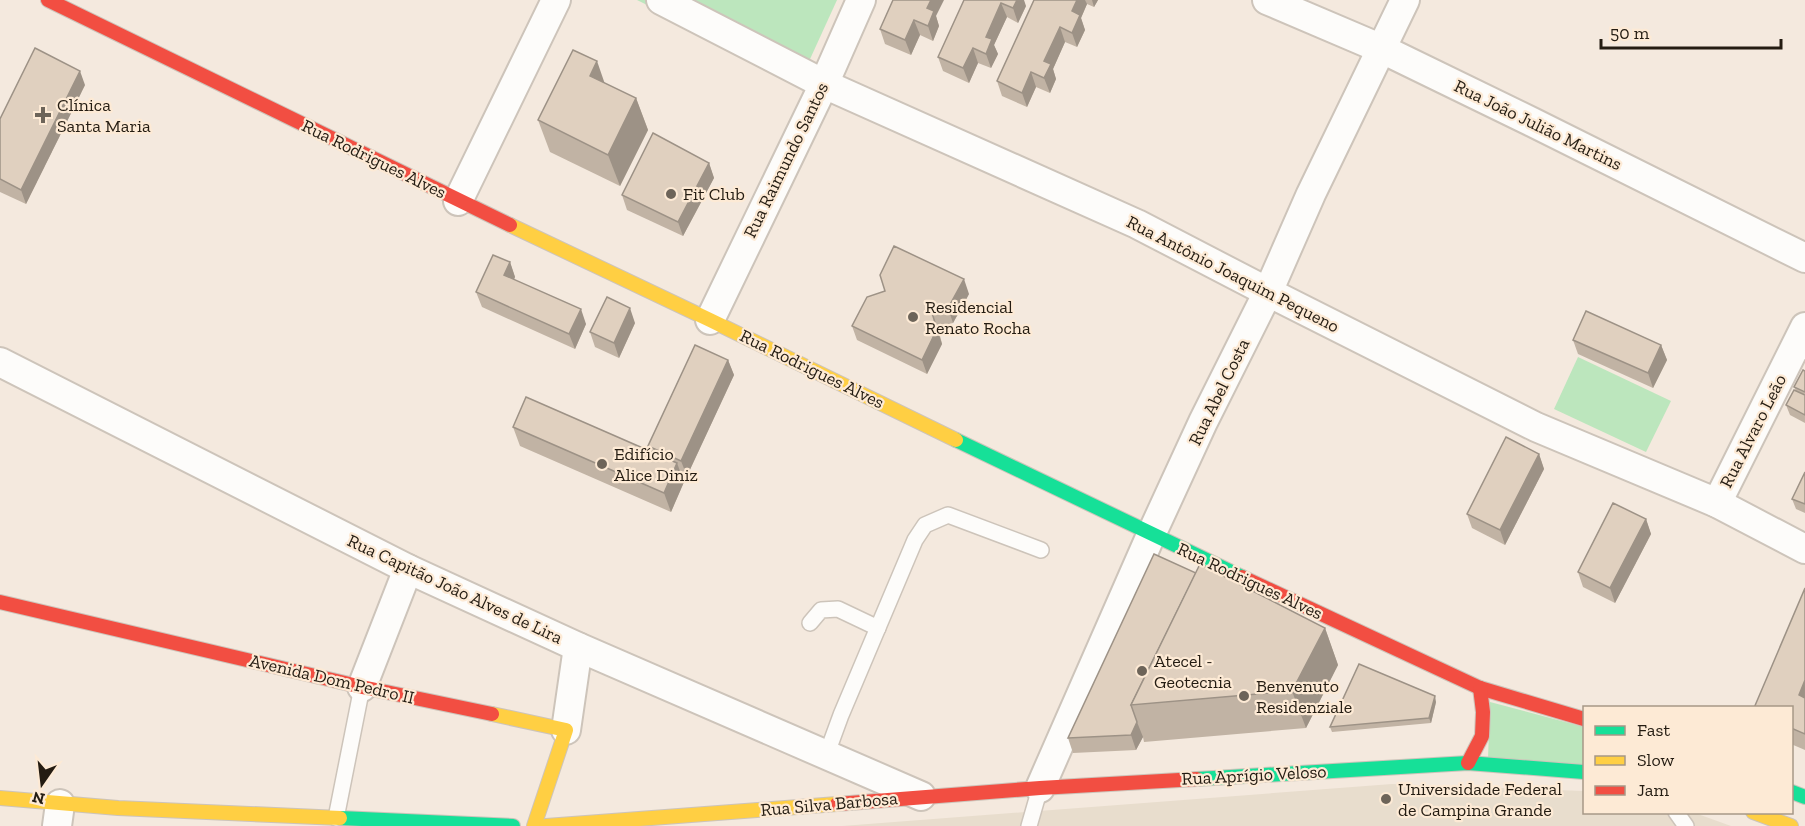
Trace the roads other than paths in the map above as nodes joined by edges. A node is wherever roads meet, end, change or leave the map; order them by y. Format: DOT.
graph roads {
  1 [pos="48,0"];
  2 [pos="556,0"];
  3 [pos="661,0"];
  4 [pos="861,0"];
  5 [pos="1267,0"];
  6 [pos="1405,0"];
  7 [pos="86,9"];
  8 [pos="1382,50"];
  9 [pos="824,84"];
  10 [pos="458,201"];
  11 [pos="1805,258"];
  12 [pos="1268,292"];
  13 [pos="710,320"];
  14 [pos="1805,327"];
  15 [pos="0,362"];
  16 [pos="1717,503"];
  17 [pos="1151,535"];
  18 [pos="1805,549"];
  19 [pos="1041,550"];
  20 [pos="408,569"];
  21 [pos="0,602"];
  22 [pos="810,623"];
  23 [pos="878,628"];
  24 [pos="578,647"];
  25 [pos="363,687"];
  26 [pos="1480,688"];
  27 [pos="1583,719"];
  28 [pos="566,729"];
  29 [pos="826,756"];
  30 [pos="1468,763"];
  31 [pos="1583,772"];
  32 [pos="1040,788"];
  33 [pos="921,796"];
  34 [pos="0,798"];
  35 [pos="1677,814"];
  36 [pos="1756,814"];
  37 [pos="59,815"];
  38 [pos="115,817"];
  39 [pos="336,818"];
  40 [pos="513,826"];
  41 [pos="534,826"];
  42 [pos="546,826"];
  43 [pos="1029,826"];
  44 [pos="1686,826"];
  45 [pos="1791,826"];
  1 -- 7 [label="main road, Rua Rodrigues Alves"];
  2 -- 10 [label="street"];
  3 -- 9 [label="street, Rua Antônio Joaquim Pequeno"];
  4 -- 9 [label="street, Rua Raimundo Santos"];
  5 -- 8 [label="street, Rua João Julião Martins"];
  6 -- 8 [label="street, Rua Abel Costa"];
  7 -- 10 [label="main road, Rua Rodrigues Alves"];
  8 -- 11 [label="street, Rua João Julião Martins"];
  8 -- 12 [label="street, Rua Abel Costa"];
  9 -- 12 [label="street, Rua Antônio Joaquim Pequeno"];
  9 -- 13 [label="street, Rua Raimundo Santos"];
  10 -- 13 [label="main road, Rua Rodrigues Alves"];
  12 -- 16 [label="street, Rua Antônio Joaquim Pequeno"];
  12 -- 17 [label="street, Rua Abel Costa"];
  13 -- 17 [label="main road, Rua Rodrigues Alves"];
  14 -- 16 [label="street, Rua Alvaro Leão"];
  15 -- 20 [label="street, Rua Capitão João Alves de Lira"];
  16 -- 18 [label="street, Rua Antônio Joaquim Pequeno"];
  17 -- 26 [label="main road, Rua Rodrigues Alves"];
  17 -- 32 [label="street, Rua Abel Costa"];
  19 -- 23 [label="lane"];
  20 -- 24 [label="street, Rua Capitão João Alves de Lira"];
  20 -- 25 [label="street"];
  21 -- 25 [label="main road, Avenida Dom Pedro II"];
  22 -- 23 [label="lane"];
  23 -- 29 [label="lane"];
  24 -- 28 [label="street"];
  24 -- 29 [label="street, Rua Capitão João Alves de Lira"];
  25 -- 28 [label="main road, Avenida Dom Pedro II"];
  25 -- 39 [label="lane"];
  26 -- 27 [label="main road, Rua Rodrigues Alves"];
  26 -- 30 [label="main road"];
  28 -- 41 [label="main road"];
  29 -- 33 [label="street, Rua Capitão João Alves de Lira"];
  30 -- 31 [label="main road"];
  30 -- 32 [label="main road, Rua Aprígio Veloso"];
  32 -- 33 [label="main road, Rua Silva Barbosa"];
  32 -- 43 [label="lane"];
  33 -- 42 [label="main road, Rua Silva Barbosa"];
  34 -- 37 [label="main road"];
  35 -- 44 [label="lane"];
  36 -- 45 [label="main road"];
  37 -- 38 [label="main road"];
  38 -- 39 [label="main road"];
  39 -- 40 [label="main road"];
}
